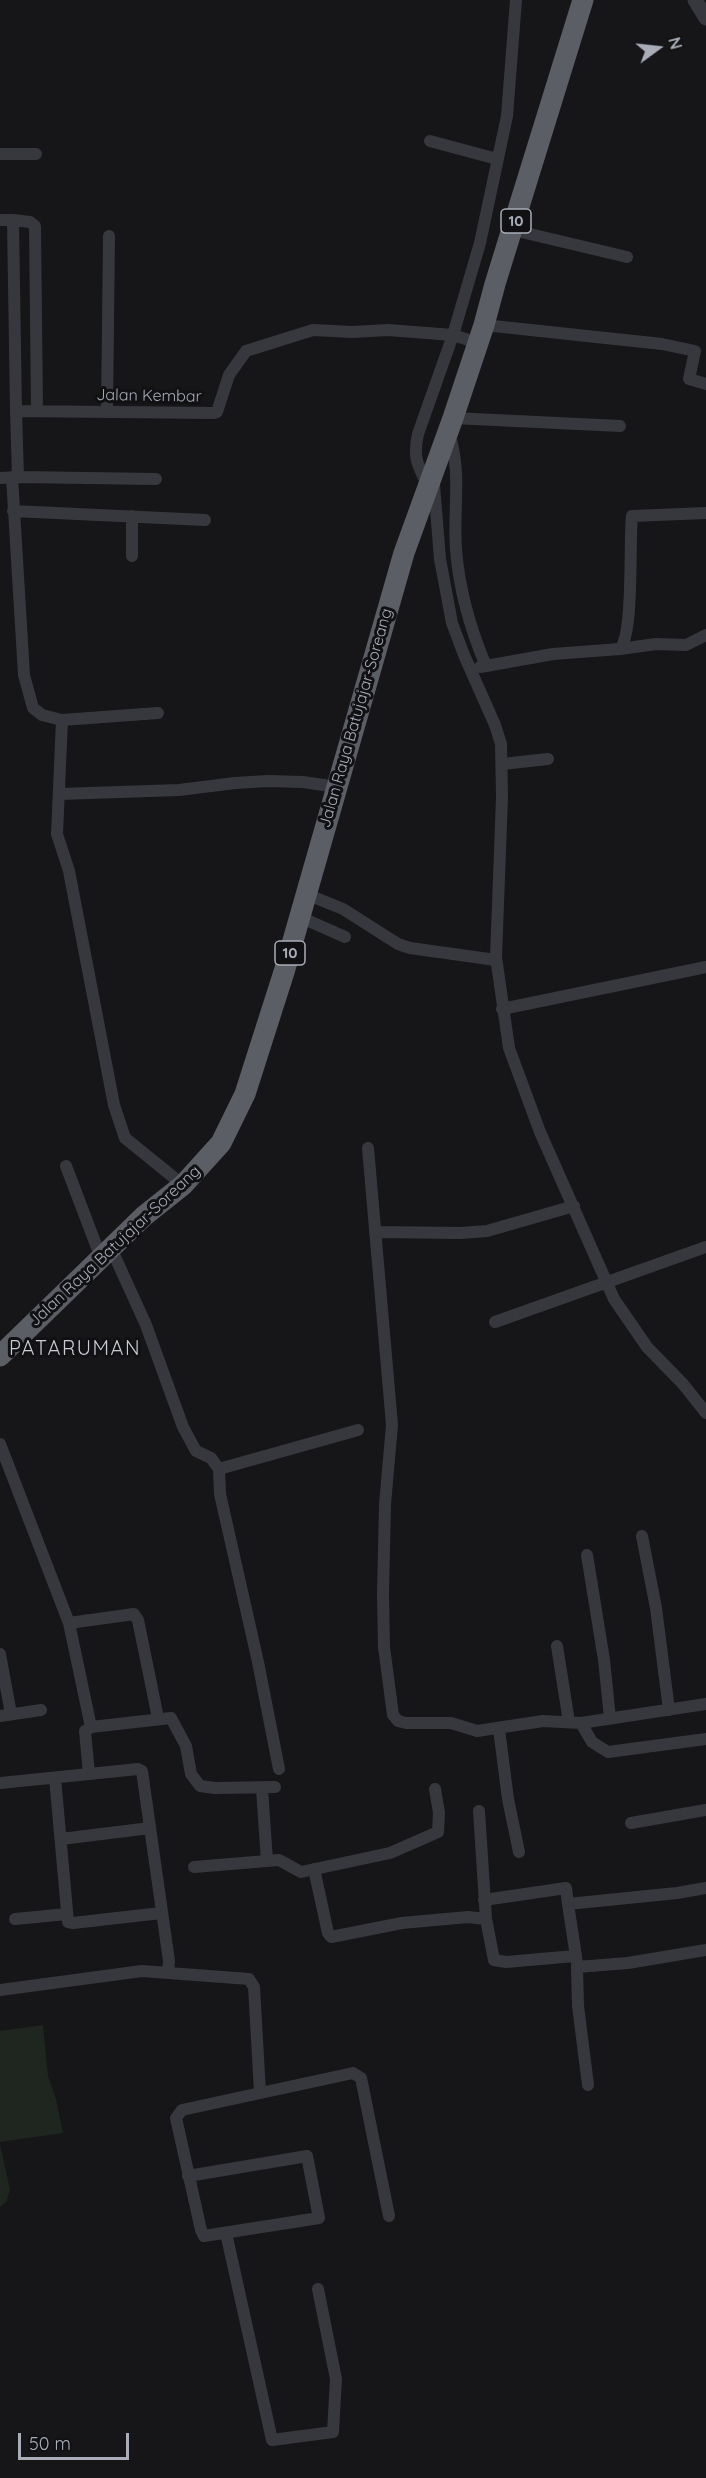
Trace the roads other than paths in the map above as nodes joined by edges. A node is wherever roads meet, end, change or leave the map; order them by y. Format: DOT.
graph roads {
  1 [pos="516,0"];
  2 [pos="583,0"];
  3 [pos="695,0"];
  4 [pos="706,18"];
  5 [pos="430,141"];
  6 [pos="0,154"];
  7 [pos="36,154"];
  8 [pos="497,159"];
  9 [pos="6,220"];
  10 [pos="513,230"];
  11 [pos="109,236"];
  12 [pos="627,257"];
  13 [pos="455,336"];
  14 [pos="477,336"];
  15 [pos="706,384"];
  16 [pos="16,411"];
  17 [pos="37,411"];
  18 [pos="107,412"];
  19 [pos="620,426"];
  20 [pos="449,427"];
  21 [pos="432,472"];
  22 [pos="10,477"];
  23 [pos="156,479"];
  24 [pos="13,511"];
  25 [pos="706,513"];
  26 [pos="132,516"];
  27 [pos="205,520"];
  28 [pos="132,556"];
  29 [pos="706,635"];
  30 [pos="620,648"];
  31 [pos="478,667"];
  32 [pos="158,713"];
  33 [pos="62,720"];
  34 [pos="548,759"];
  35 [pos="502,764"];
  36 [pos="337,787"];
  37 [pos="60,794"];
  38 [pos="306,894"];
  39 [pos="300,917"];
  40 [pos="345,937"];
  41 [pos="496,960"];
  42 [pos="706,967"];
  43 [pos="502,1009"];
  44 [pos="368,1148"];
  45 [pos="66,1166"];
  46 [pos="183,1185"];
  47 [pos="574,1206"];
  48 [pos="375,1232"];
  49 [pos="706,1247"];
  50 [pos="106,1253"];
  51 [pos="605,1282"];
  52 [pos="495,1322"];
  53 [pos="0,1356"];
  54 [pos="706,1413"];
  55 [pos="358,1430"];
  56 [pos="0,1444"];
  57 [pos="219,1469"];
  58 [pos="642,1536"];
  59 [pos="587,1555"];
  60 [pos="69,1623"];
  61 [pos="557,1646"];
  62 [pos="0,1654"];
  63 [pos="706,1704"];
  64 [pos="41,1710"];
  65 [pos="669,1710"];
  66 [pos="5,1715"];
  67 [pos="158,1718"];
  68 [pos="610,1718"];
  69 [pos="575,1722"];
  70 [pos="91,1727"];
  71 [pos="499,1729"];
  72 [pos="706,1740"];
  73 [pos="279,1769"];
  74 [pos="89,1774"];
  75 [pos="55,1778"];
  76 [pos="0,1783"];
  77 [pos="435,1789"];
  78 [pos="706,1810"];
  79 [pos="479,1811"];
  80 [pos="631,1822"];
  81 [pos="150,1828"];
  82 [pos="61,1839"];
  83 [pos="519,1852"];
  84 [pos="267,1861"];
  85 [pos="194,1867"];
  86 [pos="314,1869"];
  87 [pos="706,1888"];
  88 [pos="484,1900"];
  89 [pos="568,1905"];
  90 [pos="161,1913"];
  91 [pos="67,1914"];
  92 [pos="15,1919"];
  93 [pos="486,1919"];
  94 [pos="706,1950"];
  95 [pos="576,1961"];
  96 [pos="168,1973"];
  97 [pos="0,1990"];
  98 [pos="588,2085"];
  99 [pos="260,2092"];
  100 [pos="188,2176"];
  101 [pos="388,2216"];
  102 [pos="226,2233"];
  103 [pos="318,2289"];
  1 -- 8 [label="street"];
  2 -- 10 [label="highway, Jalan Raya Batujajar-Soreang / 10"];
  3 -- 4 [label="street"];
  5 -- 8 [label="street"];
  6 -- 7 [label="street"];
  8 -- 13 [label="street"];
  9 -- 16 [label="street"];
  9 -- 17 [label="street"];
  10 -- 12 [label="street"];
  10 -- 14 [label="highway, Jalan Raya Batujajar-Soreang / 10"];
  11 -- 18 [label="street"];
  13 -- 14 [label="street, Jalan Kembar"];
  13 -- 18 [label="street, Jalan Kembar"];
  13 -- 21 [label="street"];
  14 -- 15 [label="street, Jalan Kembar"];
  14 -- 20 [label="highway, Jalan Raya Batujajar-Soreang / 10"];
  16 -- 17 [label="street, Jalan Kembar"];
  16 -- 22 [label="street"];
  17 -- 18 [label="street, Jalan Kembar"];
  19 -- 20 [label="street"];
  20 -- 21 [label="highway, Jalan Raya Batujajar-Soreang / 10"];
  20 -- 31 [label="street"];
  21 -- 31 [label="street"];
  21 -- 36 [label="highway, Jalan Raya Batujajar-Soreang / 10"];
  22 -- 23 [label="street"];
  22 -- 24 [label="street"];
  24 -- 26 [label="street"];
  24 -- 33 [label="street"];
  25 -- 30 [label="street"];
  26 -- 27 [label="street"];
  26 -- 28 [label="street"];
  29 -- 30 [label="street"];
  30 -- 31 [label="street"];
  31 -- 35 [label="street"];
  32 -- 33 [label="street"];
  33 -- 37 [label="street"];
  34 -- 35 [label="street"];
  35 -- 41 [label="street"];
  36 -- 37 [label="street"];
  36 -- 38 [label="highway, Jalan Raya Batujajar-Soreang / 10"];
  37 -- 46 [label="street"];
  38 -- 39 [label="highway, Jalan Raya Batujajar-Soreang / 10"];
  38 -- 41 [label="street"];
  39 -- 40 [label="street"];
  39 -- 46 [label="highway, Jalan Raya Batujajar-Soreang / 10"];
  41 -- 43 [label="street"];
  42 -- 43 [label="street"];
  43 -- 47 [label="street"];
  44 -- 48 [label="street"];
  45 -- 50 [label="street"];
  46 -- 50 [label="highway, Jalan Raya Batujajar-Soreang / 10"];
  47 -- 48 [label="street"];
  47 -- 51 [label="street"];
  48 -- 71 [label="street"];
  49 -- 51 [label="street"];
  50 -- 53 [label="highway, Jalan Raya Batujajar-Soreang / 10"];
  50 -- 57 [label="street"];
  51 -- 52 [label="street"];
  51 -- 54 [label="street"];
  55 -- 57 [label="street"];
  56 -- 60 [label="street"];
  57 -- 73 [label="street"];
  58 -- 65 [label="street"];
  59 -- 68 [label="street"];
  60 -- 67 [label="street"];
  60 -- 70 [label="street"];
  61 -- 69 [label="street"];
  62 -- 66 [label="street"];
  63 -- 65 [label="street"];
  64 -- 66 [label="street"];
  65 -- 68 [label="street"];
  67 -- 70 [label="street"];
  67 -- 84 [label="street"];
  68 -- 69 [label="street"];
  69 -- 71 [label="street"];
  69 -- 72 [label="street"];
  70 -- 74 [label="street"];
  71 -- 83 [label="street"];
  74 -- 75 [label="street"];
  74 -- 81 [label="street"];
  75 -- 76 [label="street"];
  75 -- 82 [label="street"];
  77 -- 86 [label="street"];
  78 -- 80 [label="street"];
  79 -- 88 [label="street"];
  81 -- 82 [label="street"];
  81 -- 90 [label="street"];
  82 -- 91 [label="street"];
  84 -- 85 [label="street"];
  84 -- 86 [label="street"];
  86 -- 93 [label="street"];
  87 -- 89 [label="street"];
  88 -- 89 [label="street"];
  88 -- 93 [label="street"];
  89 -- 95 [label="street"];
  90 -- 91 [label="street"];
  90 -- 96 [label="street"];
  91 -- 92 [label="street"];
  93 -- 95 [label="street"];
  94 -- 95 [label="street"];
  95 -- 98 [label="street"];
  96 -- 97 [label="street"];
  96 -- 99 [label="street"];
  99 -- 100 [label="street"];
  99 -- 101 [label="street"];
  100 -- 102 [label="street"];
  100 -- 102 [label="street"];
  102 -- 103 [label="street"];
}
